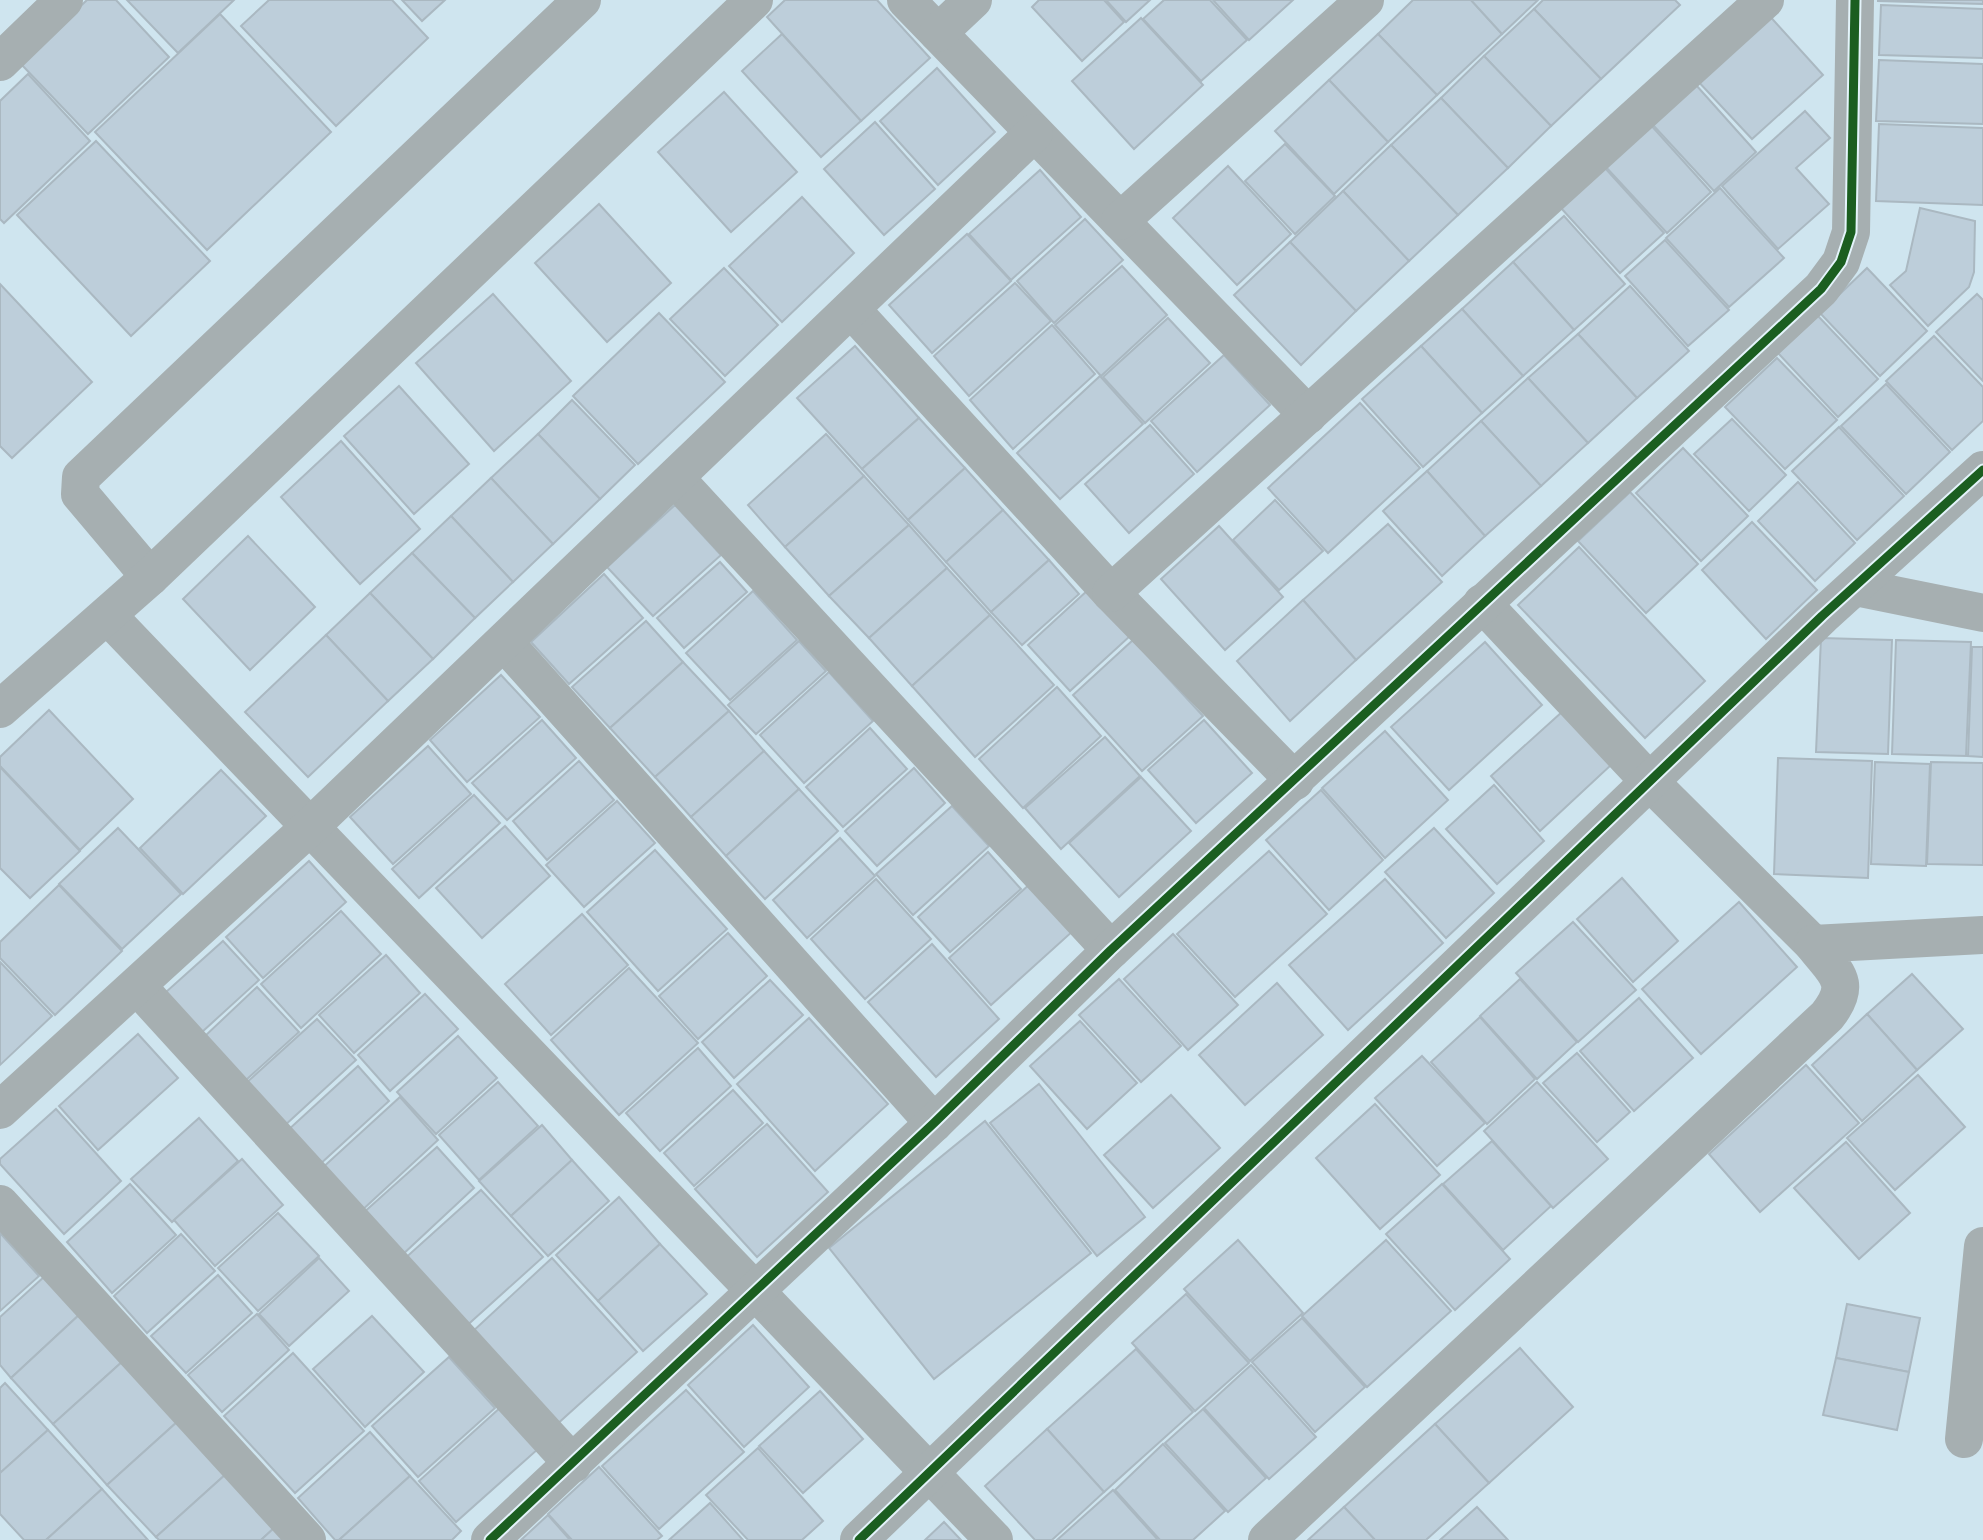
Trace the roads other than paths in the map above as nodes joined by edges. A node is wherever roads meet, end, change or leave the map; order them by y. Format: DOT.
graph roads {
  1 [pos="64,0"];
  2 [pos="582,0"];
  3 [pos="754,0"];
  4 [pos="906,0"];
  5 [pos="973,0"];
  6 [pos="1365,0"];
  7 [pos="1765,0"];
  8 [pos="1855,0"];
  9 [pos="938,33"];
  10 [pos="0,61"];
  11 [pos="1034,133"];
  12 [pos="1120,221"];
  13 [pos="851,309"];
  14 [pos="1308,415"];
  15 [pos="1983,470"];
  16 [pos="675,478"];
  17 [pos="139,564"];
  18 [pos="1855,587"];
  19 [pos="1111,593"];
  20 [pos="1482,603"];
  21 [pos="1983,613"];
  22 [pos="108,616"];
  23 [pos="503,642"];
  24 [pos="0,709"];
  25 [pos="1295,781"];
  26 [pos="1650,782"];
  27 [pos="311,826"];
  28 [pos="1983,935"];
  29 [pos="1813,944"];
  30 [pos="1111,950"];
  31 [pos="138,987"];
  32 [pos="0,1110"];
  33 [pos="934,1124"];
  34 [pos="0,1204"];
  35 [pos="1983,1246"];
  36 [pos="754,1292"];
  37 [pos="1964,1439"];
  38 [pos="573,1464"];
  39 [pos="930,1474"];
  40 [pos="307,1540"];
  41 [pos="490,1540"];
  42 [pos="859,1540"];
  43 [pos="994,1540"];
  44 [pos="1266,1540"];
  1 -- 10 [label="street"];
  2 -- 17 [label="street"];
  3 -- 17 [label="street"];
  4 -- 9 [label="street"];
  5 -- 9 [label="street"];
  6 -- 12 [label="street"];
  7 -- 14 [label="street"];
  8 -- 20 [label="street"];
  9 -- 11 [label="street"];
  11 -- 12 [label="street"];
  11 -- 13 [label="street"];
  12 -- 14 [label="street"];
  13 -- 16 [label="street"];
  13 -- 19 [label="street"];
  14 -- 19 [label="street"];
  15 -- 18 [label="street"];
  16 -- 23 [label="street"];
  16 -- 30 [label="street"];
  17 -- 22 [label="street"];
  18 -- 21 [label="street"];
  18 -- 26 [label="street"];
  19 -- 25 [label="street"];
  20 -- 25 [label="street"];
  20 -- 26 [label="street"];
  22 -- 24 [label="street"];
  22 -- 27 [label="street"];
  23 -- 27 [label="street"];
  23 -- 33 [label="street"];
  25 -- 30 [label="street"];
  26 -- 29 [label="street"];
  26 -- 39 [label="street"];
  27 -- 31 [label="street"];
  27 -- 36 [label="street"];
  28 -- 29 [label="street"];
  29 -- 44 [label="street"];
  30 -- 33 [label="street"];
  31 -- 32 [label="street"];
  31 -- 38 [label="street"];
  33 -- 36 [label="street"];
  34 -- 40 [label="street"];
  35 -- 37 [label="street"];
  36 -- 38 [label="street"];
  36 -- 39 [label="street"];
  38 -- 41 [label="street"];
  39 -- 42 [label="street"];
  39 -- 43 [label="street"];
}
